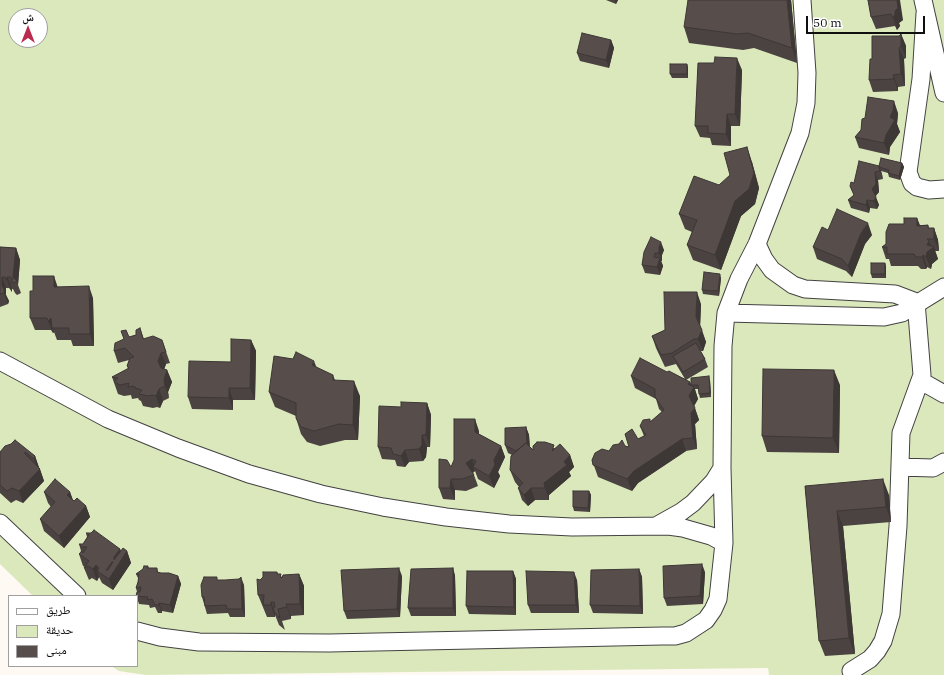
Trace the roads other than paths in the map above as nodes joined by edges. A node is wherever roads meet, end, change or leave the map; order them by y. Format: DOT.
graph roads {
  1 [pos="802,0"];
  2 [pos="924,6"];
  3 [pos="944,93"];
  4 [pos="944,189"];
  5 [pos="757,244"];
  6 [pos="944,287"];
  7 [pos="916,302"];
  8 [pos="726,314"];
  9 [pos="0,361"];
  10 [pos="921,381"];
  11 [pos="944,394"];
  12 [pos="944,462"];
  13 [pos="900,467"];
  14 [pos="722,468"];
  15 [pos="0,523"];
  16 [pos="654,527"];
  17 [pos="724,543"];
  18 [pos="77,595"];
  19 [pos="138,630"];
  20 [pos="852,671"];
  1 -- 5 [label="street"];
  2 -- 3 [label="street"];
  2 -- 4 [label="street"];
  5 -- 7 [label="street"];
  5 -- 8 [label="street"];
  6 -- 7 [label="street"];
  7 -- 8 [label="street"];
  7 -- 10 [label="street"];
  8 -- 14 [label="street"];
  9 -- 16 [label="street"];
  10 -- 11 [label="street"];
  10 -- 13 [label="street"];
  12 -- 13 [label="street"];
  13 -- 20 [label="street"];
  14 -- 16 [label="street"];
  14 -- 17 [label="street"];
  15 -- 18 [label="street"];
  16 -- 17 [label="street"];
  17 -- 19 [label="street"];
}
